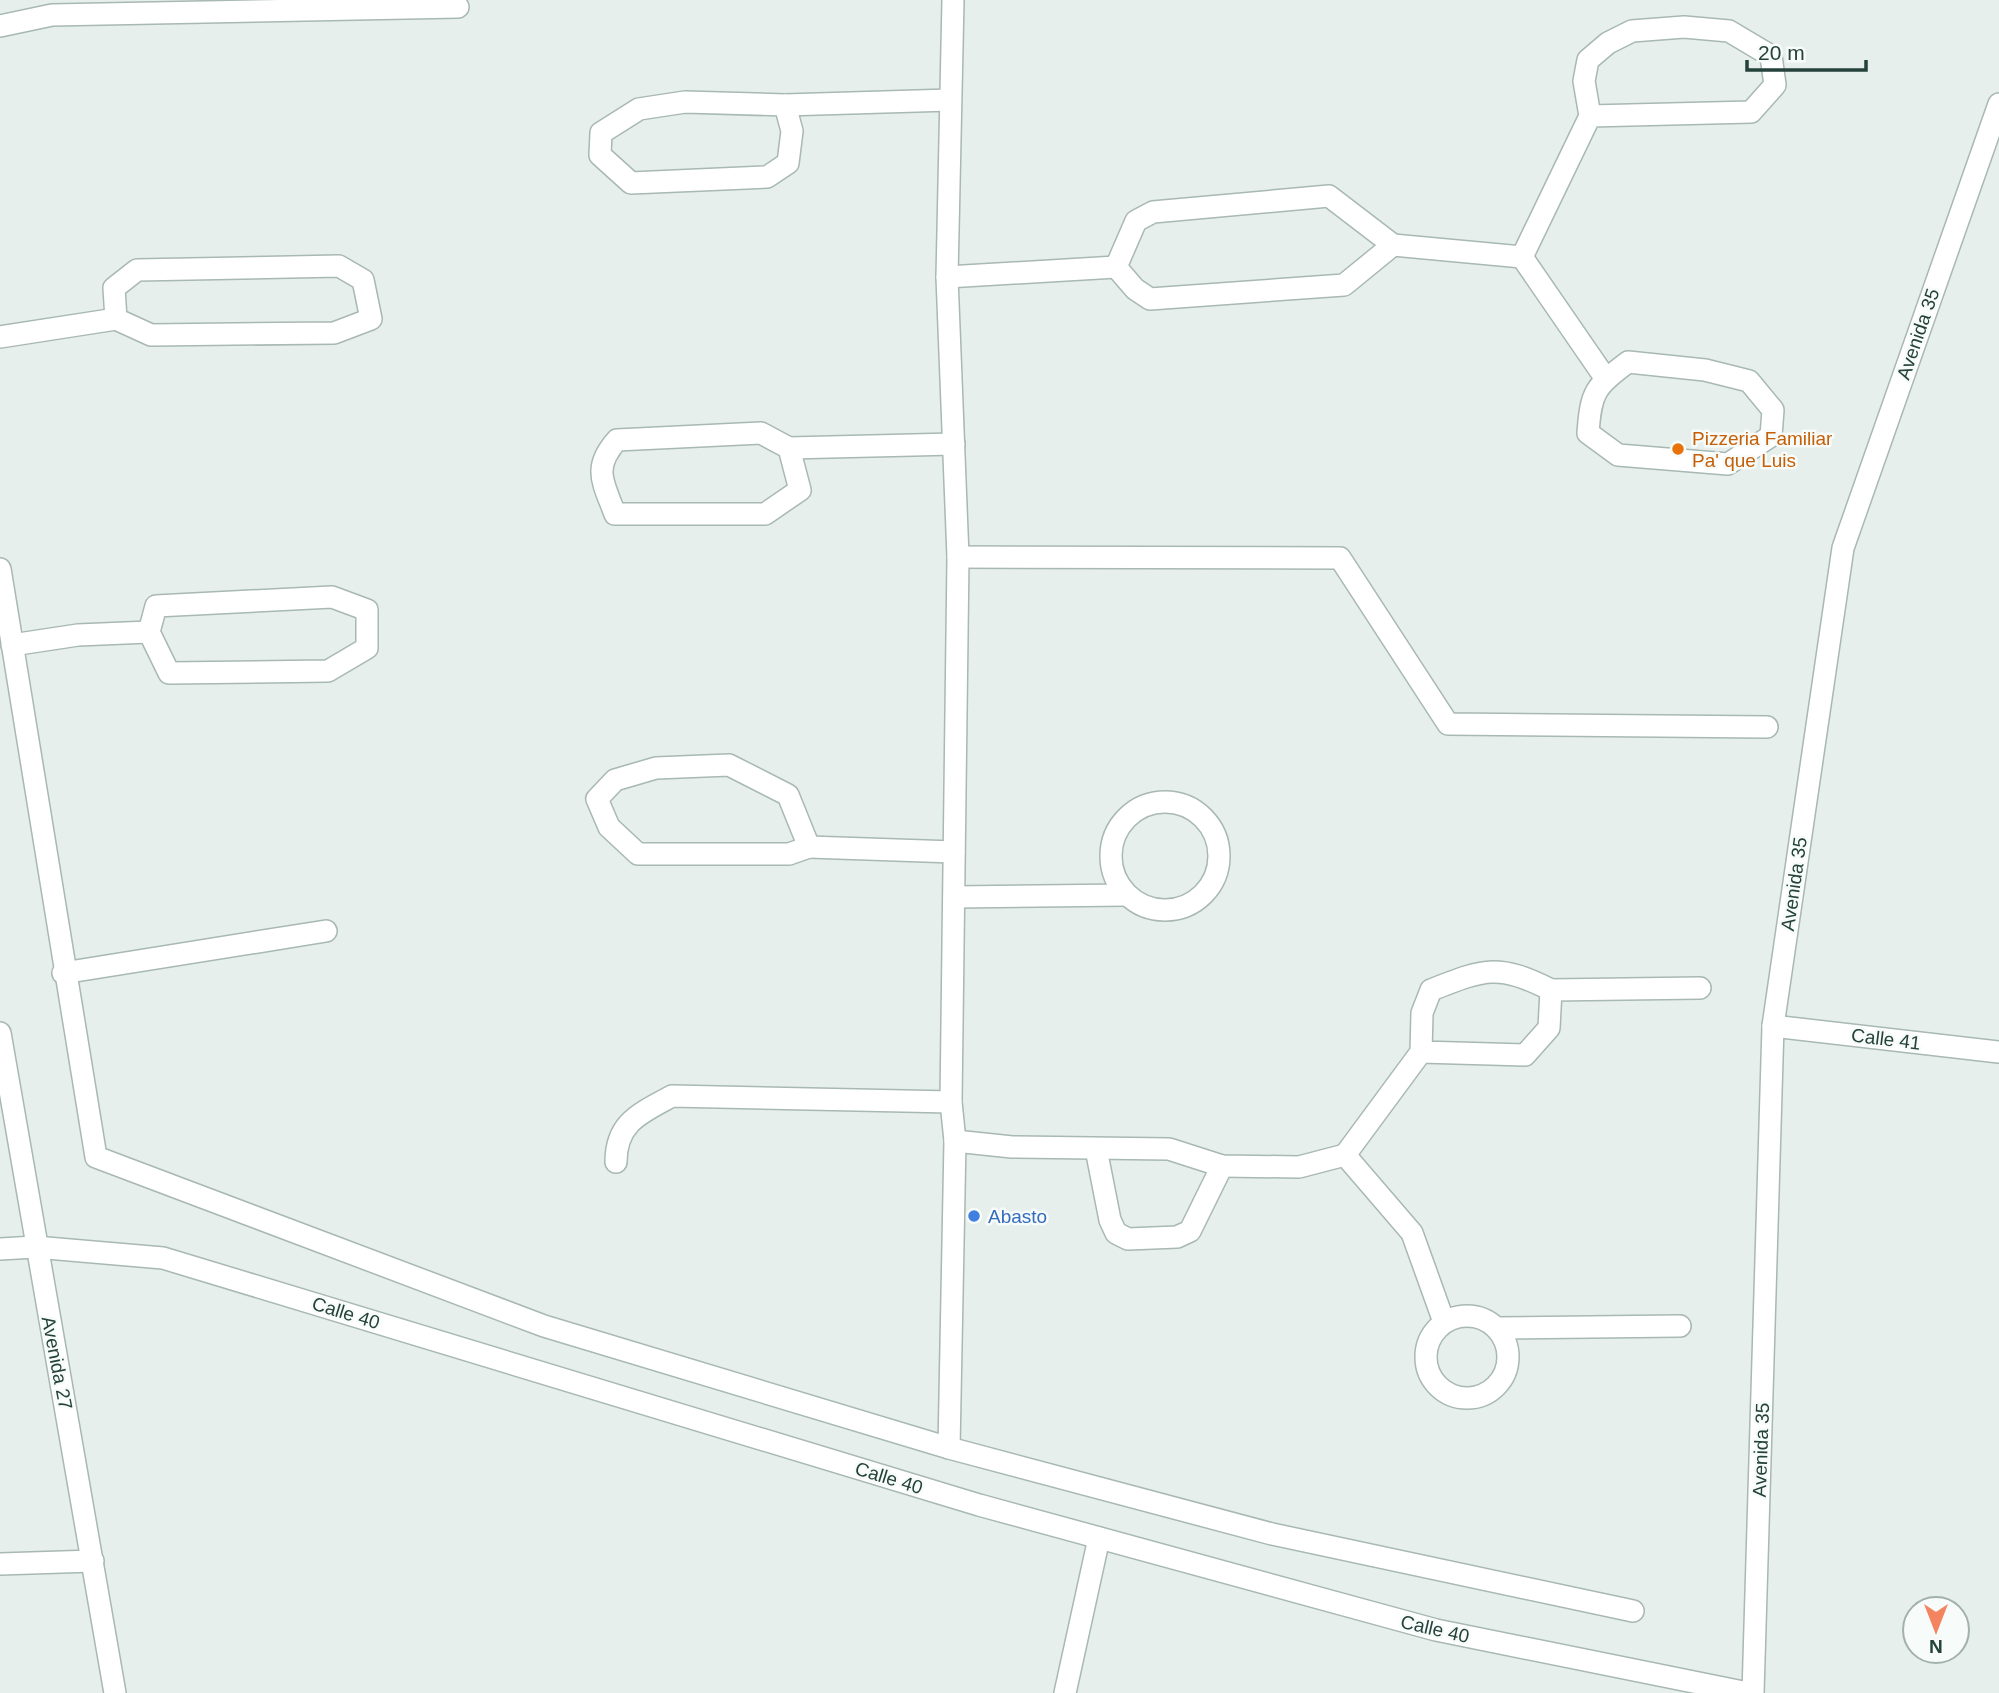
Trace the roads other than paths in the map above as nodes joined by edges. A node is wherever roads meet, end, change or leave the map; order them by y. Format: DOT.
graph roads {
  1 [pos="953,0"];
  2 [pos="457,6"];
  3 [pos="0,26"];
  4 [pos="950,100"];
  5 [pos="1999,104"];
  6 [pos="785,105"];
  7 [pos="1590,116"];
  8 [pos="1393,245"];
  9 [pos="1522,257"];
  10 [pos="1116,267"];
  11 [pos="947,277"];
  12 [pos="116,319"];
  13 [pos="0,337"];
  14 [pos="1606,379"];
  15 [pos="954,444"];
  16 [pos="789,448"];
  17 [pos="958,556"];
  18 [pos="0,569"];
  19 [pos="149,632"];
  20 [pos="12,645"];
  21 [pos="1767,727"];
  22 [pos="809,847"];
  23 [pos="954,852"];
  24 [pos="1126,895"];
  25 [pos="954,897"];
  26 [pos="326,931"];
  27 [pos="64,973"];
  28 [pos="1700,988"];
  29 [pos="1551,990"];
  30 [pos="1773,1026"];
  31 [pos="0,1033"];
  32 [pos="1422,1052"];
  33 [pos="1999,1052"];
  34 [pos="951,1102"];
  35 [pos="955,1141"];
  36 [pos="1096,1149"];
  37 [pos="1345,1155"];
  38 [pos="616,1162"];
  39 [pos="1222,1166"];
  40 [pos="35,1247"];
  41 [pos="0,1249"];
  42 [pos="1444,1322"];
  43 [pos="1680,1326"];
  44 [pos="1497,1328"];
  45 [pos="949,1448"];
  46 [pos="1099,1538"];
  47 [pos="93,1561"];
  48 [pos="0,1564"];
  49 [pos="1633,1611"];
  50 [pos="115,1693"];
  51 [pos="1065,1693"];
  52 [pos="1751,1693"];
  1 -- 4 [label="street"];
  2 -- 3 [label="street"];
  4 -- 6 [label="street"];
  4 -- 11 [label="street"];
  5 -- 30 [label="street, Avenida 35"];
  6 -- 6 [label="street"];
  7 -- 7 [label="street"];
  7 -- 9 [label="street"];
  8 -- 9 [label="street"];
  8 -- 10 [label="street"];
  8 -- 10 [label="street"];
  9 -- 14 [label="street"];
  10 -- 11 [label="street"];
  11 -- 15 [label="street"];
  12 -- 12 [label="street"];
  12 -- 13 [label="street"];
  14 -- 14 [label="street"];
  15 -- 16 [label="street"];
  15 -- 17 [label="street"];
  16 -- 16 [label="street"];
  17 -- 21 [label="street"];
  17 -- 23 [label="street"];
  18 -- 20 [label="street"];
  19 -- 19 [label="street"];
  19 -- 20 [label="street"];
  20 -- 27 [label="street"];
  22 -- 22 [label="street"];
  22 -- 23 [label="street"];
  23 -- 25 [label="street"];
  24 -- 24 [label="street"];
  24 -- 25 [label="street"];
  25 -- 34 [label="street"];
  26 -- 27 [label="street"];
  27 -- 45 [label="street"];
  28 -- 29 [label="street"];
  29 -- 32 [label="street"];
  29 -- 32 [label="street"];
  30 -- 33 [label="street, Calle 41"];
  30 -- 52 [label="street, Avenida 35"];
  31 -- 40 [label="street, Avenida 27"];
  32 -- 37 [label="street"];
  34 -- 35 [label="street"];
  34 -- 38 [label="street"];
  35 -- 36 [label="street"];
  35 -- 45 [label="street"];
  36 -- 39 [label="street"];
  36 -- 39 [label="street"];
  37 -- 39 [label="street"];
  37 -- 42 [label="street"];
  40 -- 41 [label="street, Calle 40"];
  40 -- 46 [label="street, Calle 40"];
  40 -- 47 [label="street, Avenida 27"];
  42 -- 44 [label="street"];
  42 -- 44 [label="street"];
  43 -- 44 [label="street"];
  45 -- 49 [label="street"];
  46 -- 51 [label="street"];
  46 -- 52 [label="street, Calle 40"];
  47 -- 48 [label="street"];
  47 -- 50 [label="street, Avenida 27"];
}
